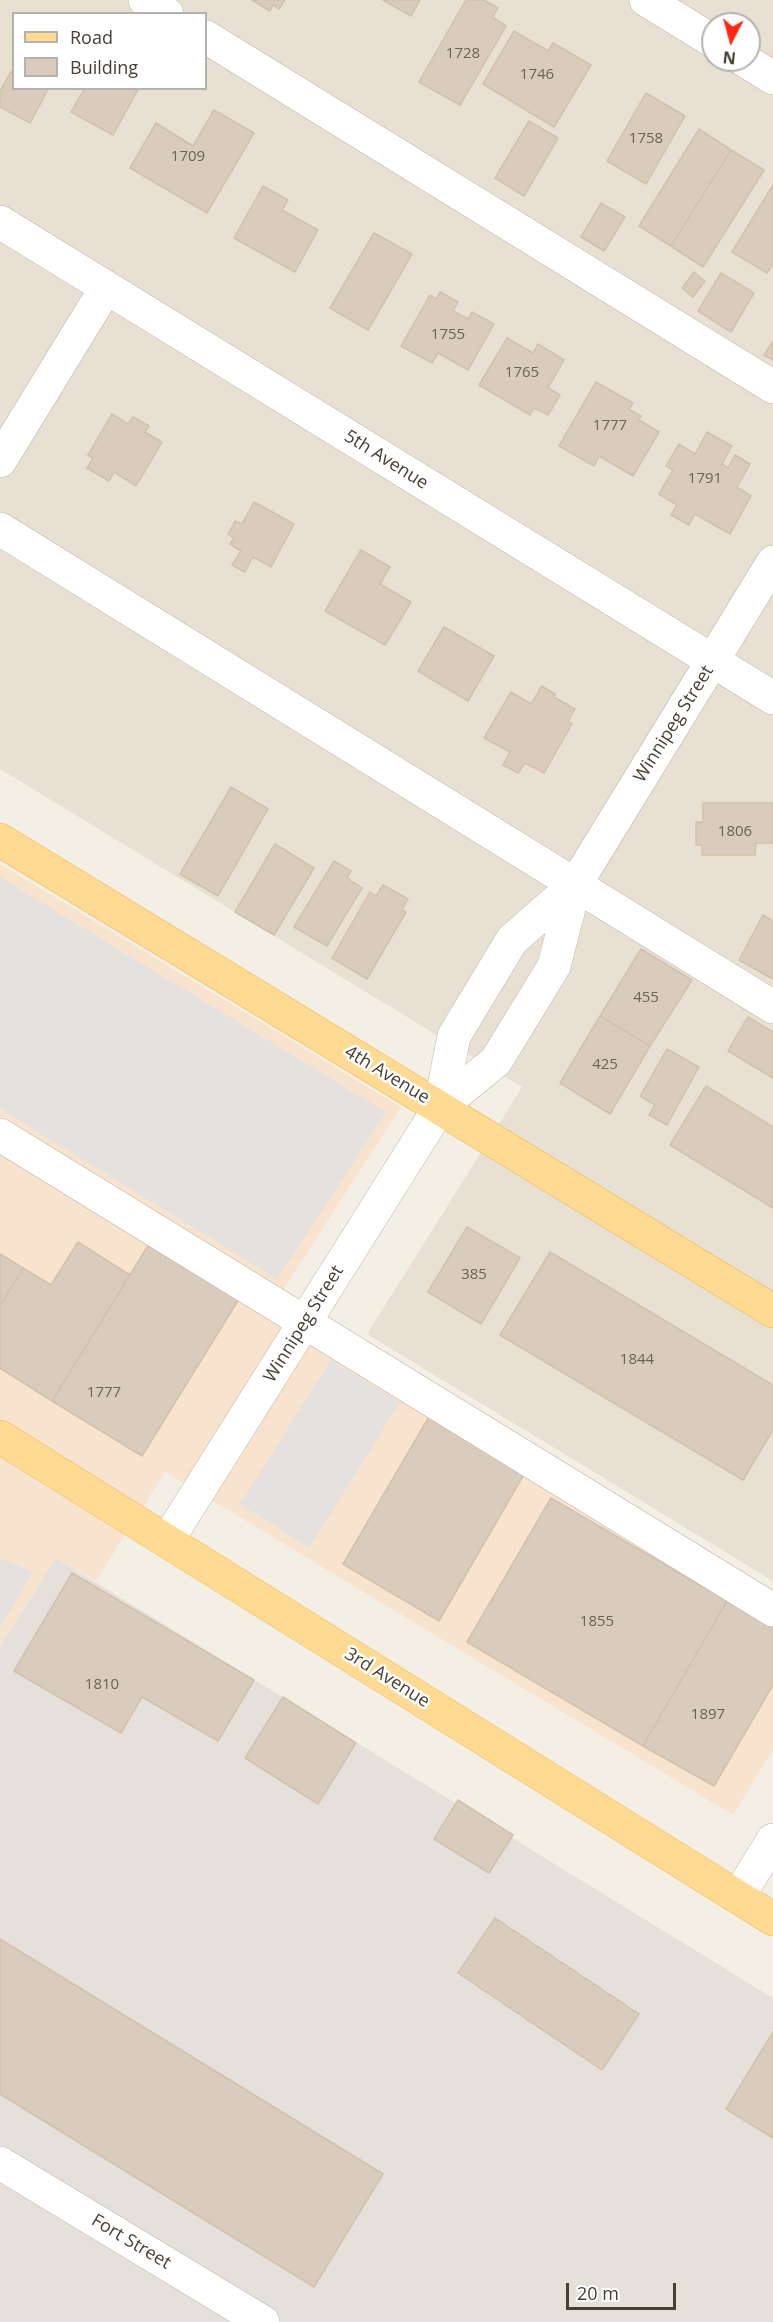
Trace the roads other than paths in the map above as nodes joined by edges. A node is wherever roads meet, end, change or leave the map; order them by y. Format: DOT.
graph roads {
  1 [pos="145,0"];
  2 [pos="646,0"];
  3 [pos="164,12"];
  4 [pos="701,34"];
  5 [pos="207,38"];
  6 [pos="0,222"];
  7 [pos="106,288"];
  8 [pos="773,387"];
  9 [pos="0,460"];
  10 [pos="0,529"];
  11 [pos="773,562"];
  12 [pos="712,661"];
  13 [pos="773,698"];
  14 [pos="0,840"];
  15 [pos="575,885"];
  16 [pos="773,1007"];
  17 [pos="440,1107"];
  18 [pos="0,1135"];
  19 [pos="773,1311"];
  20 [pos="304,1323"];
  21 [pos="0,1437"];
  22 [pos="167,1541"];
  23 [pos="773,1610"];
  24 [pos="773,1840"];
  25 [pos="738,1897"];
  26 [pos="773,1918"];
  27 [pos="0,2163"];
  28 [pos="263,2322"];
  1 -- 3 [label="street"];
  2 -- 4 [label="street"];
  5 -- 8 [label="street"];
  6 -- 7 [label="street, 5th Avenue"];
  7 -- 9 [label="street"];
  7 -- 12 [label="street, 5th Avenue"];
  10 -- 15 [label="street"];
  11 -- 12 [label="street, Winnipeg Street"];
  12 -- 13 [label="street, 5th Avenue"];
  12 -- 15 [label="street, Winnipeg Street"];
  14 -- 17 [label="main road, 4th Avenue"];
  15 -- 16 [label="street"];
  15 -- 17 [label="street, Winnipeg Street"];
  15 -- 17 [label="street, Winnipeg Street"];
  17 -- 19 [label="main road, 4th Avenue"];
  17 -- 20 [label="street, Winnipeg Street"];
  18 -- 20 [label="street"];
  20 -- 22 [label="street, Winnipeg Street"];
  20 -- 23 [label="street"];
  21 -- 22 [label="main road, 3rd Avenue"];
  22 -- 25 [label="main road, 3rd Avenue"];
  24 -- 25 [label="street"];
  25 -- 26 [label="main road, 3rd Avenue"];
  27 -- 28 [label="street, Fort Street"];
}
